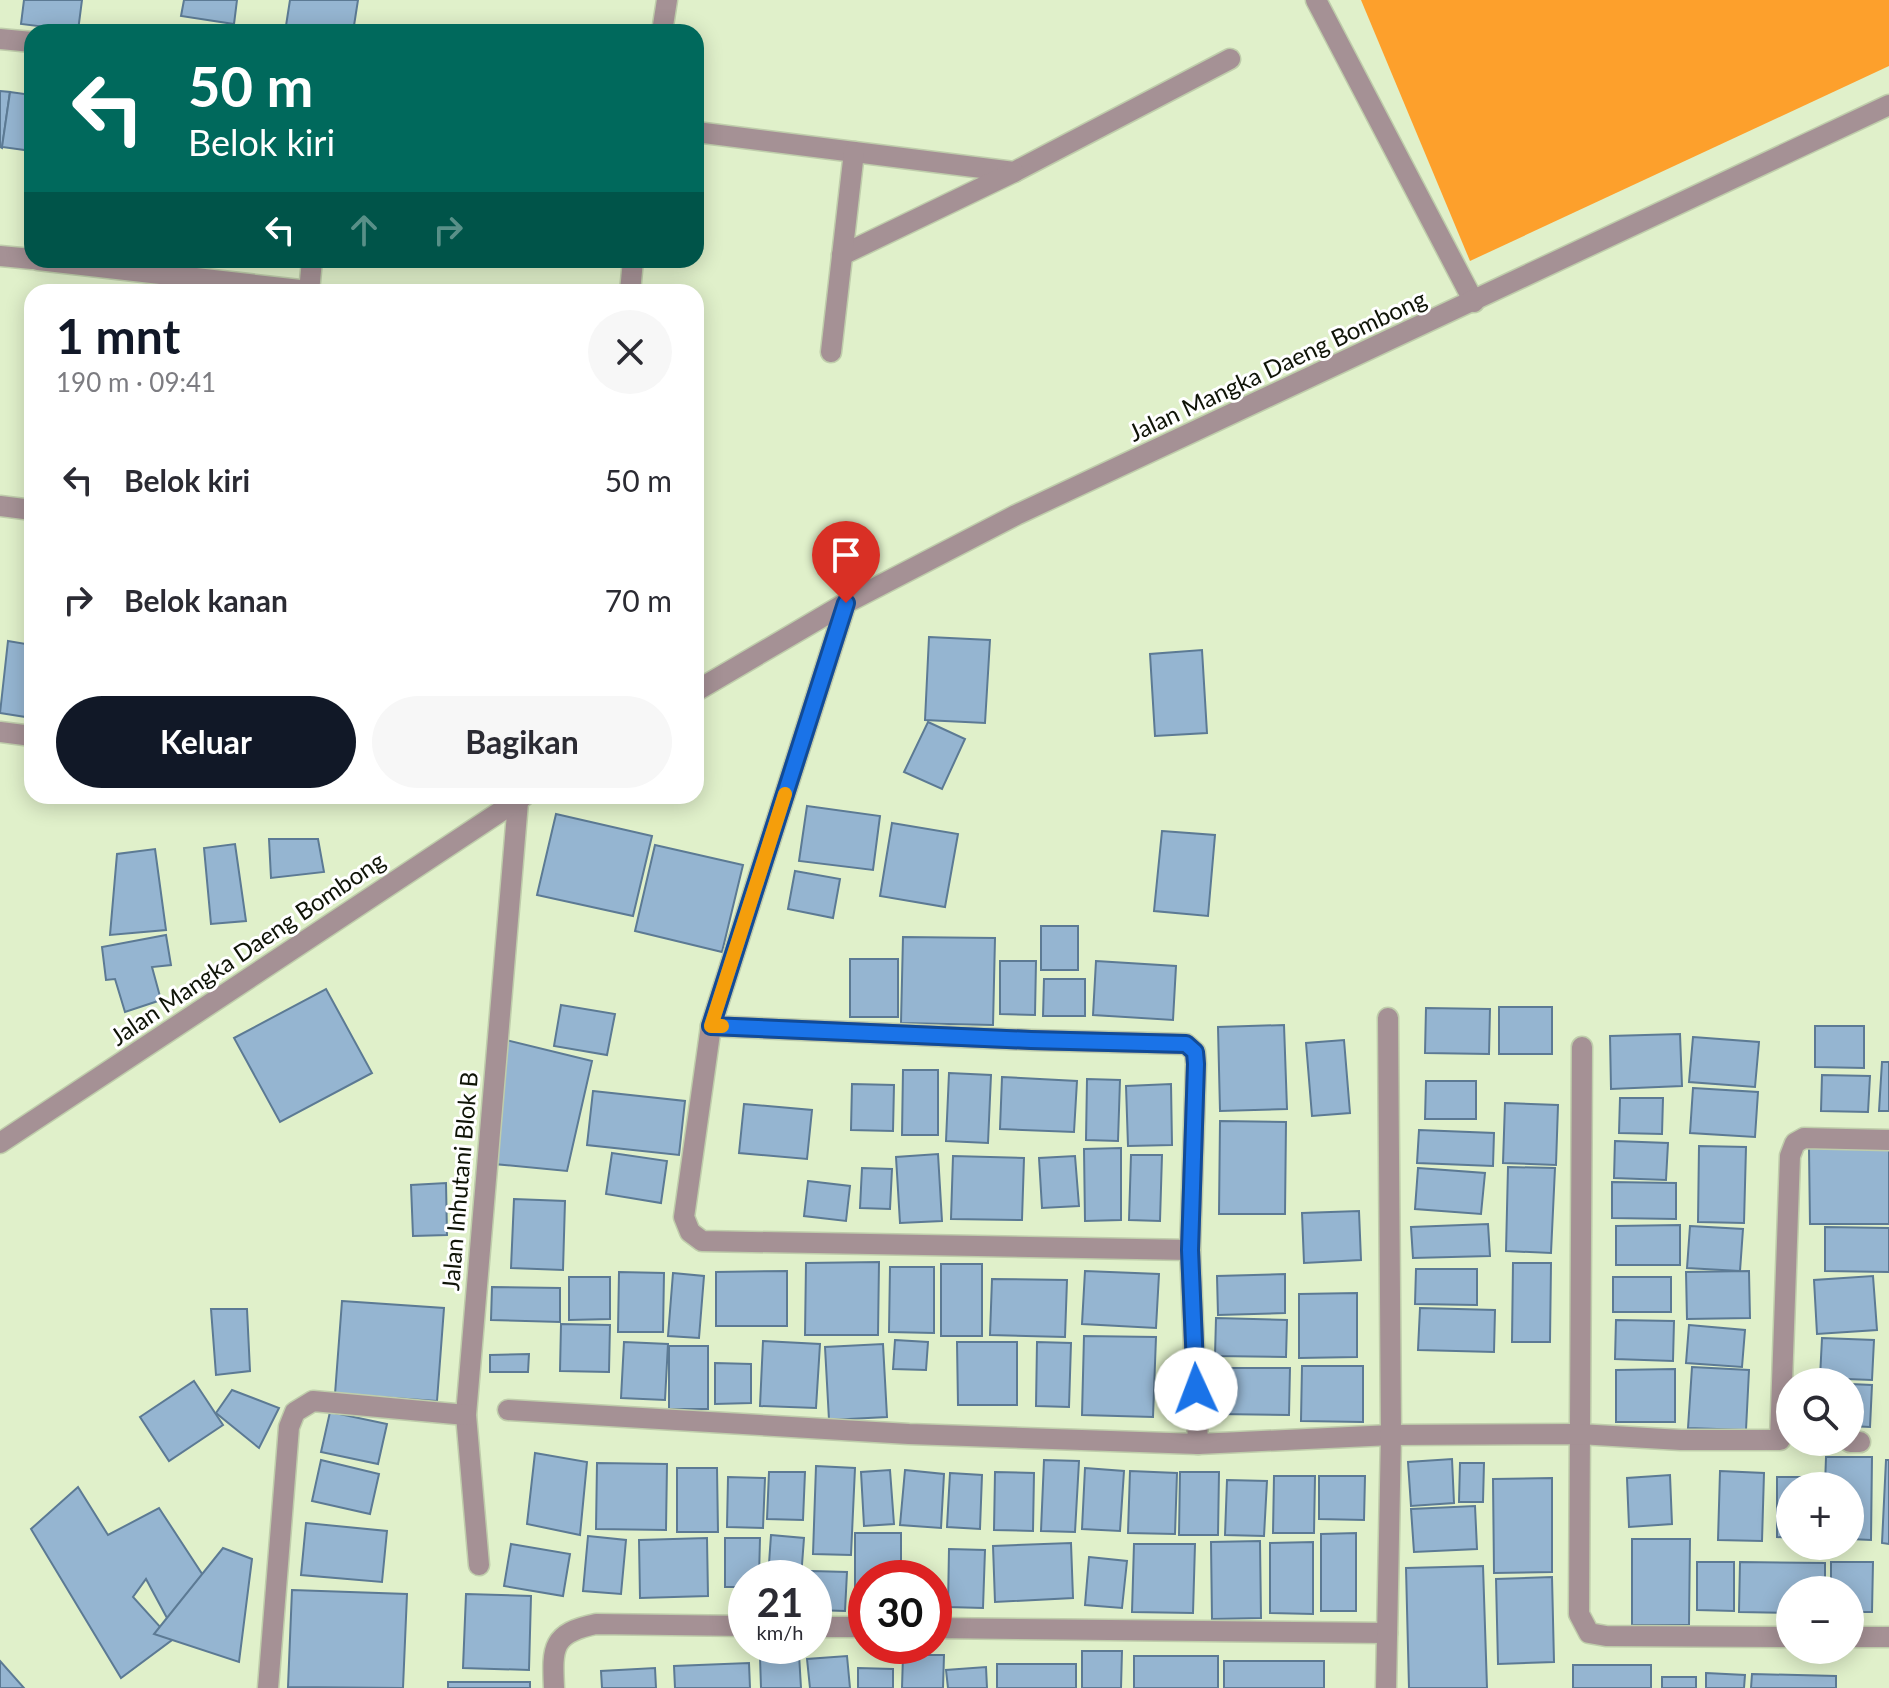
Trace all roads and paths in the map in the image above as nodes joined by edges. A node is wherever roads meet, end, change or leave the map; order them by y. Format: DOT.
graph roads {
  1 [pos="667,0"];
  2 [pos="1316,0"];
  3 [pos="663,24"];
  4 [pos="0,39"];
  5 [pos="24,41"];
  6 [pos="1230,59"];
  7 [pos="1889,105"];
  8 [pos="704,133"];
  9 [pos="854,152"];
  10 [pos="1014,172"];
  11 [pos="842,255"];
  12 [pos="0,256"];
  13 [pos="24,258"];
  14 [pos="108,268"];
  15 [pos="248,284"];
  16 [pos="1474,302"];
  17 [pos="831,352"];
  18 [pos="0,506"];
  19 [pos="24,509"];
  20 [pos="846,603"];
  21 [pos="704,686"];
  22 [pos="0,732"];
  23 [pos="24,735"];
  24 [pos="513,804"];
  25 [pos="521,804"];
  26 [pos="1388,1018"];
  27 [pos="711,1026"];
  28 [pos="1582,1047"];
  29 [pos="1889,1140"];
  30 [pos="0,1143"];
  31 [pos="1190,1250"];
  32 [pos="1786,1368"];
  33 [pos="508,1410"];
  34 [pos="466,1415"];
  35 [pos="1579,1434"];
  36 [pos="1391,1435"];
  37 [pos="1776,1440"];
  38 [pos="1198,1444"];
  39 [pos="479,1565"];
  40 [pos="728,1626"];
  41 [pos="952,1628"];
  42 [pos="1387,1633"];
  43 [pos="1776,1637"];
  44 [pos="1864,1637"];
  45 [pos="1889,1637"];
  46 [pos="268,1688"];
  47 [pos="554,1688"];
  48 [pos="1386,1688"];
  1 -- 3 [label="street"];
  2 -- 16 [label="street"];
  4 -- 5 [label="street"];
  6 -- 10 [label="street"];
  7 -- 16 [label="street, Jalan Mangka Daeng Bombong"];
  8 -- 9 [label="street"];
  9 -- 10 [label="street"];
  9 -- 11 [label="street"];
  10 -- 11 [label="street"];
  11 -- 17 [label="street"];
  12 -- 13 [label="street"];
  14 -- 15 [label="street"];
  16 -- 20 [label="street, Jalan Mangka Daeng Bombong"];
  18 -- 19 [label="street"];
  20 -- 21 [label="street, Jalan Mangka Daeng Bombong"];
  20 -- 27 [label="street"];
  22 -- 23 [label="street"];
  24 -- 30 [label="street, Jalan Mangka Daeng Bombong"];
  25 -- 34 [label="street, Jalan Inhutani Blok B"];
  26 -- 36 [label="street"];
  27 -- 31 [label="street"];
  27 -- 31 [label="street"];
  28 -- 35 [label="street"];
  29 -- 32 [label="street"];
  31 -- 38 [label="street"];
  33 -- 38 [label="street"];
  34 -- 39 [label="street, Jalan Inhutani Blok B"];
  34 -- 46 [label="street"];
  35 -- 36 [label="street"];
  35 -- 37 [label="street"];
  35 -- 43 [label="street"];
  36 -- 38 [label="street"];
  36 -- 42 [label="street"];
  40 -- 47 [label="street"];
  41 -- 42 [label="street"];
  42 -- 48 [label="street"];
  44 -- 45 [label="street"];
}
